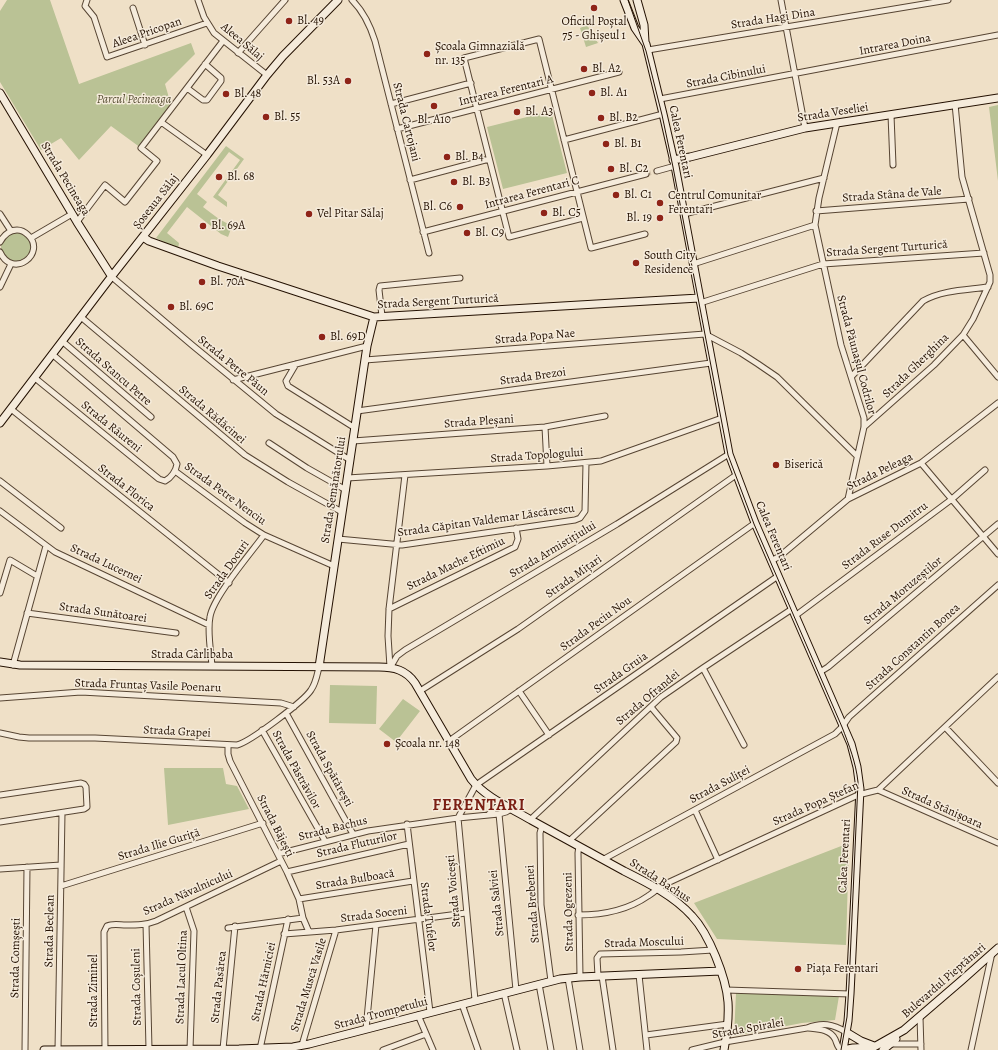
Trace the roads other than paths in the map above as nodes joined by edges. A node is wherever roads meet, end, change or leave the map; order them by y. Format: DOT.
graph roads {
  1 [pos="87,0"];
  2 [pos="198,0"];
  3 [pos="285,0"];
  4 [pos="338,0"];
  5 [pos="352,0"];
  6 [pos="624,0"];
  7 [pos="637,0"];
  8 [pos="781,0"];
  9 [pos="948,0"];
  10 [pos="133,8"];
  11 [pos="207,23"];
  12 [pos="786,27"];
  13 [pos="998,36"];
  14 [pos="223,40"];
  15 [pos="146,45"];
  16 [pos="647,47"];
  17 [pos="238,53"];
  18 [pos="205,64"];
  19 [pos="619,72"];
  20 [pos="795,74"];
  21 [pos="267,75"];
  22 [pos="471,84"];
  23 [pos="187,88"];
  24 [pos="551,90"];
  25 [pos="0,93"];
  26 [pos="998,98"];
  27 [pos="660,99"];
  28 [pos="391,104"];
  29 [pos="955,104"];
  30 [pos="477,109"];
  31 [pos="663,114"];
  32 [pos="891,115"];
  33 [pos="162,122"];
  34 [pos="837,123"];
  35 [pos="805,128"];
  36 [pos="397,129"];
  37 [pos="564,140"];
  38 [pos="207,155"];
  39 [pos="489,159"];
  40 [pos="674,163"];
  41 [pos="893,165"];
  42 [pos="657,171"];
  43 [pos="646,174"];
  44 [pos="824,178"];
  45 [pos="410,180"];
  46 [pos="577,192"];
  47 [pos="969,199"];
  48 [pos="502,211"];
  49 [pos="816,211"];
  50 [pos="0,214"];
  51 [pos="72,214"];
  52 [pos="684,214"];
  53 [pos="583,218"];
  54 [pos="77,222"];
  55 [pos="815,225"];
  56 [pos="11,231"];
  57 [pos="423,232"];
  58 [pos="645,234"];
  59 [pos="143,237"];
  60 [pos="31,238"];
  61 [pos="0,242"];
  62 [pos="429,253"];
  63 [pos="984,253"];
  64 [pos="1,256"];
  65 [pos="11,264"];
  66 [pos="693,264"];
  67 [pos="823,264"];
  68 [pos="112,277"];
  69 [pos="460,278"];
  70 [pos="0,287"];
  71 [pos="988,287"];
  72 [pos="700,301"];
  73 [pos="382,316"];
  74 [pos="81,317"];
  75 [pos="374,317"];
  76 [pos="706,334"];
  77 [pos="963,335"];
  78 [pos="62,341"];
  79 [pos="367,346"];
  80 [pos="52,354"];
  81 [pos="365,360"];
  82 [pos="711,363"];
  83 [pos="296,364"];
  84 [pos="852,376"];
  85 [pos="998,377"];
  86 [pos="35,378"];
  87 [pos="233,380"];
  88 [pos="998,403"];
  89 [pos="11,409"];
  90 [pos="357,411"];
  91 [pos="605,416"];
  92 [pos="151,417"];
  93 [pos="722,418"];
  94 [pos="0,423"];
  95 [pos="545,427"];
  96 [pos="864,427"];
  97 [pos="355,428"];
  98 [pos="353,441"];
  99 [pos="269,443"];
  100 [pos="729,454"];
  101 [pos="857,456"];
  102 [pos="350,460"];
  103 [pos="586,463"];
  104 [pos="922,463"];
  105 [pos="547,466"];
  106 [pos="985,470"];
  107 [pos="175,471"];
  108 [pos="405,475"];
  109 [pos="736,475"];
  110 [pos="348,478"];
  111 [pos="0,480"];
  112 [pos="346,490"];
  113 [pos="848,499"];
  114 [pos="952,499"];
  115 [pos="0,511"];
  116 [pos="342,512"];
  117 [pos="755,523"];
  118 [pos="998,524"];
  119 [pos="61,528"];
  120 [pos="516,528"];
  121 [pos="264,535"];
  122 [pos="984,536"];
  123 [pos="338,539"];
  124 [pos="397,545"];
  125 [pos="46,546"];
  126 [pos="998,554"];
  127 [pos="771,561"];
  128 [pos="334,566"];
  129 [pos="37,576"];
  130 [pos="778,576"];
  131 [pos="229,583"];
  132 [pos="998,585"];
  133 [pos="0,593"];
  134 [pos="389,609"];
  135 [pos="793,612"];
  136 [pos="27,613"];
  137 [pos="209,625"];
  138 [pos="176,633"];
  139 [pos="0,662"];
  140 [pos="13,665"];
  141 [pos="212,666"];
  142 [pos="319,667"];
  143 [pos="388,667"];
  144 [pos="703,668"];
  145 [pos="820,672"];
  146 [pos="998,677"];
  147 [pos="420,691"];
  148 [pos="519,692"];
  149 [pos="0,698"];
  150 [pos="294,707"];
  151 [pos="651,707"];
  152 [pos="286,713"];
  153 [pos="843,726"];
  154 [pos="945,728"];
  155 [pos="262,730"];
  156 [pos="0,733"];
  157 [pos="549,735"];
  158 [pos="449,741"];
  159 [pos="228,745"];
  160 [pos="744,746"];
  161 [pos="998,783"];
  162 [pos="476,785"];
  163 [pos="878,790"];
  164 [pos="0,795"];
  165 [pos="859,795"];
  166 [pos="501,803"];
  167 [pos="511,809"];
  168 [pos="695,810"];
  169 [pos="62,812"];
  170 [pos="489,814"];
  171 [pos="499,814"];
  172 [pos="458,818"];
  173 [pos="531,820"];
  174 [pos="0,822"];
  175 [pos="262,823"];
  176 [pos="407,824"];
  177 [pos="542,826"];
  178 [pos="353,834"];
  179 [pos="325,841"];
  180 [pos="569,841"];
  181 [pos="409,844"];
  182 [pos="998,844"];
  183 [pos="579,846"];
  184 [pos="278,854"];
  185 [pos="604,859"];
  186 [pos="718,860"];
  187 [pos="281,861"];
  188 [pos="61,865"];
  189 [pos="27,867"];
  190 [pos="0,869"];
  191 [pos="287,872"];
  192 [pos="414,881"];
  193 [pos="61,886"];
  194 [pos="657,889"];
  195 [pos="299,899"];
  196 [pos="186,908"];
  197 [pos="466,913"];
  198 [pos="578,915"];
  199 [pos="303,918"];
  200 [pos="288,919"];
  201 [pos="418,919"];
  202 [pos="146,924"];
  203 [pos="376,925"];
  204 [pos="235,926"];
  205 [pos="228,928"];
  206 [pos="336,930"];
  207 [pos="104,932"];
  208 [pos="309,932"];
  209 [pos="284,934"];
  210 [pos="712,950"];
  211 [pos="995,950"];
  212 [pos="721,971"];
  213 [pos="639,975"];
  214 [pos="600,976"];
  215 [pos="580,977"];
  216 [pos="568,978"];
  217 [pos="551,981"];
  218 [pos="539,984"];
  219 [pos="516,990"];
  220 [pos="726,990"];
  221 [pos="504,993"];
  222 [pos="850,994"];
  223 [pos="475,1000"];
  224 [pos="462,1004"];
  225 [pos="430,1012"];
  226 [pos="418,1015"];
  227 [pos="920,1017"];
  228 [pos="728,1024"];
  229 [pos="807,1028"];
  230 [pos="366,1029"];
  231 [pos="904,1030"];
  232 [pos="846,1032"];
  233 [pos="426,1034"];
  234 [pos="646,1035"];
  235 [pos="891,1044"];
  236 [pos="302,1045"];
  237 [pos="724,1046"];
  238 [pos="876,1046"];
  239 [pos="921,1047"];
  240 [pos="293,1048"];
  241 [pos="149,1049"];
  242 [pos="190,1049"];
  243 [pos="223,1049"];
  244 [pos="257,1049"];
  245 [pos="25,1050"];
  246 [pos="44,1050"];
  247 [pos="58,1050"];
  248 [pos="72,1050"];
  249 [pos="105,1050"];
  250 [pos="115,1050"];
  251 [pos="239,1050"];
  252 [pos="383,1050"];
  253 [pos="433,1050"];
  254 [pos="478,1050"];
  255 [pos="517,1050"];
  256 [pos="551,1050"];
  257 [pos="580,1050"];
  258 [pos="613,1050"];
  259 [pos="647,1050"];
  260 [pos="692,1050"];
  261 [pos="842,1050"];
  262 [pos="883,1050"];
  263 [pos="971,1050"];
  1 -- 15 [label="street, Aleea Pricopan"];
  2 -- 11 [label="street, Aleea Sălaj"];
  3 -- 17 [label="street"];
  4 -- 21 [label="street, Șoseaua Sălaj"];
  5 -- 28 [label="street, Strada Cartojani"];
  6 -- 16 [label="street, Calea Ferentari"];
  7 -- 16 [label="street, Calea Ferentari"];
  8 -- 12 [label="street"];
  9 -- 12 [label="street, Strada Hagi Dina"];
  10 -- 15 [label="street"];
  11 -- 14 [label="street, Aleea Sălaj"];
  11 -- 15 [label="street, Aleea Pricopan"];
  12 -- 16 [label="street, Strada Hagi Dina"];
  12 -- 20 [label="street"];
  13 -- 20 [label="street, Intrarea Doina"];
  14 -- 17 [label="street, Aleea Sălaj"];
  14 -- 18 [label="street"];
  16 -- 27 [label="street, Calea Ferentari"];
  17 -- 21 [label="street, Aleea Sălaj"];
  18 -- 23 [label="street"];
  18 -- 23 [label="street"];
  19 -- 24 [label="street, Intrarea Ferentari A"];
  20 -- 27 [label="street, Strada Cibinului"];
  20 -- 35 [label="street"];
  21 -- 38 [label="street, Șoseaua Sălaj"];
  22 -- 24 [label="street"];
  22 -- 28 [label="street"];
  22 -- 30 [label="street"];
  23 -- 33 [label="street"];
  24 -- 30 [label="street, Intrarea Ferentari A"];
  24 -- 37 [label="street"];
  25 -- 51 [label="street, Strada Pecineaga"];
  26 -- 29 [label="street, Strada Veseliei"];
  27 -- 31 [label="street, Calea Ferentari"];
  28 -- 36 [label="street, Strada Cartojani"];
  29 -- 32 [label="street, Strada Veseliei"];
  29 -- 47 [label="street"];
  30 -- 36 [label="street, Intrarea Ferentari A"];
  30 -- 39 [label="street"];
  31 -- 37 [label="street"];
  31 -- 40 [label="street, Calea Ferentari"];
  32 -- 34 [label="street, Strada Veseliei"];
  32 -- 41 [label="street"];
  33 -- 38 [label="street"];
  33 -- 54 [label="street"];
  34 -- 35 [label="street, Strada Veseliei"];
  34 -- 44 [label="street, Strada Păunașul Codrilor"];
  35 -- 40 [label="street, Strada Veseliei"];
  36 -- 45 [label="street, Strada Cartojani"];
  37 -- 46 [label="street"];
  38 -- 59 [label="street, Șoseaua Sălaj"];
  39 -- 45 [label="street"];
  39 -- 48 [label="street"];
  40 -- 42 [label="street"];
  40 -- 52 [label="street, Calea Ferentari"];
  43 -- 46 [label="street, Intrarea Ferentari C"];
  44 -- 49 [label="street, Strada Păunașul Codrilor"];
  44 -- 52 [label="street"];
  45 -- 57 [label="street, Strada Cartojani"];
  46 -- 48 [label="street, Intrarea Ferentari C"];
  46 -- 53 [label="street"];
  47 -- 49 [label="street, Strada Stâna de Vale"];
  47 -- 63 [label="street"];
  48 -- 53 [label="street"];
  48 -- 57 [label="street, Intrarea Ferentari C"];
  49 -- 55 [label="street, Strada Păunașul Codrilor"];
  50 -- 56 [label="street"];
  51 -- 54 [label="street, Strada Pecineaga"];
  51 -- 60 [label="street"];
  52 -- 66 [label="street, Calea Ferentari"];
  53 -- 58 [label="street"];
  54 -- 68 [label="street, Strada Pecineaga"];
  55 -- 66 [label="street"];
  55 -- 67 [label="street, Strada Păunașul Codrilor"];
  56 -- 60 [label="street"];
  56 -- 61 [label="street"];
  57 -- 62 [label="street, Strada Cartojani"];
  59 -- 68 [label="street, Șoseaua Sălaj"];
  59 -- 75 [label="street, Strada Sergent Turturică"];
  60 -- 65 [label="street"];
  63 -- 67 [label="street, Strada Sergent Turturică"];
  63 -- 71 [label="street"];
  64 -- 65 [label="street"];
  65 -- 70 [label="street"];
  66 -- 72 [label="street, Calea Ferentari"];
  67 -- 72 [label="street, Strada Sergent Turturică"];
  67 -- 84 [label="street, Strada Păunașul Codrilor"];
  68 -- 74 [label="street, Șoseaua Sălaj"];
  68 -- 87 [label="street, Strada Petre Păun"];
  69 -- 73 [label="street"];
  71 -- 77 [label="street, Strada Gherghina"];
  71 -- 84 [label="street"];
  72 -- 73 [label="street, Strada Sergent Turturică"];
  72 -- 76 [label="street, Calea Ferentari"];
  73 -- 75 [label="street, Strada Sergent Turturică"];
  74 -- 78 [label="street, Șoseaua Sălaj"];
  74 -- 116 [label="street, Strada Rădăcinei"];
  75 -- 79 [label="street, Strada Semănătorului"];
  76 -- 81 [label="street, Strada Popa Nae"];
  76 -- 82 [label="street, Calea Ferentari"];
  76 -- 101 [label="street"];
  77 -- 85 [label="street"];
  77 -- 96 [label="street, Strada Gherghina"];
  78 -- 80 [label="street, Șoseaua Sălaj"];
  78 -- 92 [label="street, Strada Stancu Petre"];
  79 -- 81 [label="street, Strada Semănătorului"];
  79 -- 83 [label="street"];
  80 -- 86 [label="street, Șoseaua Sălaj"];
  80 -- 107 [label="street, Strada Petre Nenciu"];
  81 -- 90 [label="street, Strada Semănătorului"];
  82 -- 90 [label="street, Strada Brezoi"];
  82 -- 93 [label="street, Calea Ferentari"];
  83 -- 87 [label="street"];
  83 -- 97 [label="street"];
  84 -- 96 [label="street, Strada Păunașul Codrilor"];
  86 -- 89 [label="street, Șoseaua Sălaj"];
  86 -- 107 [label="street, Strada Râureni"];
  87 -- 102 [label="street, Strada Petre Păun"];
  88 -- 104 [label="street, Strada Peleaga"];
  89 -- 94 [label="street, Șoseaua Sălaj"];
  89 -- 131 [label="street, Strada Florica"];
  90 -- 97 [label="street, Strada Semănătorului"];
  91 -- 95 [label="street, Strada Pleșani"];
  93 -- 100 [label="street, Calea Ferentari"];
  93 -- 103 [label="street, Strada Topologului"];
  95 -- 98 [label="street, Strada Pleșani"];
  95 -- 105 [label="street"];
  96 -- 101 [label="street, Strada Păunașul Codrilor"];
  97 -- 98 [label="street, Strada Semănătorului"];
  98 -- 102 [label="street, Strada Semănătorului"];
  99 -- 112 [label="street"];
  100 -- 109 [label="street, Calea Ferentari"];
  100 -- 143 [label="street, Strada Armistițiului"];
  101 -- 113 [label="street, Strada Păunașul Codrilor"];
  102 -- 110 [label="street, Strada Semănătorului"];
  103 -- 105 [label="street, Strada Topologului"];
  103 -- 120 [label="street, Strada Căpitan Valdemar Lăscărescu"];
  104 -- 113 [label="street, Strada Peleaga"];
  104 -- 114 [label="street"];
  105 -- 108 [label="street, Strada Topologului"];
  106 -- 114 [label="street, Strada Ruse Dumitru"];
  107 -- 121 [label="street, Strada Petre Nenciu"];
  108 -- 110 [label="street, Strada Topologului"];
  108 -- 124 [label="street"];
  109 -- 117 [label="street, Calea Ferentari"];
  109 -- 147 [label="street, Strada Mițari"];
  110 -- 112 [label="street, Strada Semănătorului"];
  111 -- 119 [label="street"];
  112 -- 116 [label="street, Strada Semănătorului"];
  113 -- 127 [label="street, Strada Peleaga"];
  114 -- 122 [label="street"];
  114 -- 135 [label="street, Strada Ruse Dumitru"];
  115 -- 125 [label="street, Strada Lucernei"];
  116 -- 123 [label="street, Strada Semănătorului"];
  117 -- 127 [label="street, Calea Ferentari"];
  117 -- 148 [label="street, Strada Peciu Nou"];
  118 -- 122 [label="street, Strada Moruzeștilor"];
  120 -- 124 [label="street, Strada Căpitan Valdemar Lăscărescu"];
  120 -- 134 [label="street, Strada Mache Eftimiu"];
  121 -- 128 [label="street, Strada Petre Nenciu"];
  121 -- 131 [label="street, Strada Docuri"];
  122 -- 126 [label="street"];
  122 -- 145 [label="street, Strada Moruzeștilor"];
  123 -- 124 [label="street, Strada Căpitan Valdemar Lăscărescu"];
  123 -- 128 [label="street, Strada Semănătorului"];
  124 -- 134 [label="street"];
  125 -- 129 [label="street"];
  125 -- 137 [label="street, Strada Lucernei"];
  127 -- 130 [label="street, Calea Ferentari"];
  128 -- 142 [label="street, Strada Semănătorului"];
  129 -- 133 [label="street"];
  129 -- 136 [label="street"];
  130 -- 135 [label="street, Calea Ferentari"];
  130 -- 157 [label="street, Strada Gruia"];
  131 -- 137 [label="street, Strada Docuri"];
  132 -- 153 [label="street, Strada Constantin Bonea"];
  134 -- 143 [label="street"];
  135 -- 144 [label="street, Strada Ofrandei"];
  135 -- 145 [label="street, Calea Ferentari"];
  136 -- 138 [label="street, Strada Sunătoarei"];
  136 -- 140 [label="street"];
  137 -- 141 [label="street, Strada Docuri"];
  139 -- 140 [label="street, Strada Cârlibaba"];
  140 -- 141 [label="street, Strada Cârlibaba"];
  141 -- 142 [label="street, Strada Cârlibaba"];
  142 -- 143 [label="street, Strada Cârlibaba"];
  142 -- 150 [label="street, Strada Grapei"];
  143 -- 147 [label="street"];
  144 -- 151 [label="street, Strada Ofrandei"];
  144 -- 160 [label="street"];
  145 -- 153 [label="street, Calea Ferentari"];
  146 -- 154 [label="street, Strada Popa Ștefan"];
  147 -- 158 [label="street"];
  148 -- 157 [label="street"];
  148 -- 158 [label="street, Strada Peciu Nou"];
  149 -- 150 [label="street, Strada Fruntaș Vasile Poenaru"];
  150 -- 152 [label="street, Strada Grapei"];
  151 -- 173 [label="street, Strada Ofrandei"];
  151 -- 180 [label="street"];
  152 -- 155 [label="street, Strada Grapei"];
  152 -- 178 [label="street, Strada Spătărești"];
  153 -- 165 [label="street, Calea Ferentari"];
  153 -- 168 [label="street, Strada Suliței"];
  154 -- 161 [label="street"];
  154 -- 163 [label="street, Strada Popa Ștefan"];
  155 -- 159 [label="street, Strada Grapei"];
  155 -- 179 [label="street, Strada Păstrăvilor"];
  156 -- 159 [label="street, Strada Grapei"];
  157 -- 162 [label="street, Strada Gruia"];
  158 -- 162 [label="street"];
  159 -- 175 [label="street, Strada Băjești"];
  162 -- 166 [label="street, Strada Bachus"];
  162 -- 172 [label="street"];
  163 -- 165 [label="street, Strada Popa Ștefan"];
  163 -- 182 [label="street, Strada Stânișoara"];
  164 -- 169 [label="street"];
  165 -- 186 [label="street, Strada Popa Ștefan"];
  165 -- 222 [label="street, Calea Ferentari"];
  166 -- 167 [label="street, Strada Bachus"];
  166 -- 170 [label="street"];
  167 -- 171 [label="street, Strada Bachus"];
  167 -- 173 [label="street, Strada Bachus"];
  168 -- 185 [label="street, Strada Suliței"];
  168 -- 186 [label="street"];
  169 -- 174 [label="street"];
  169 -- 188 [label="street, Strada Beclean"];
  170 -- 171 [label="street, Strada Bachus"];
  170 -- 172 [label="street, Strada Bachus"];
  171 -- 219 [label="street, Strada Salviei"];
  172 -- 176 [label="street, Strada Bachus"];
  172 -- 197 [label="street, Strada Voicești"];
  173 -- 177 [label="street, Strada Bachus"];
  175 -- 184 [label="street, Strada Băjești"];
  175 -- 193 [label="street, Strada Ilie Guriță"];
  176 -- 178 [label="street, Strada Bachus"];
  176 -- 181 [label="street, Strada Tufelor"];
  177 -- 180 [label="street, Strada Bachus"];
  177 -- 217 [label="street, Strada Brebenei"];
  178 -- 179 [label="street, Strada Bachus"];
  179 -- 184 [label="street, Strada Bachus"];
  180 -- 183 [label="street, Strada Bachus"];
  181 -- 191 [label="street, Strada Fluturilor"];
  181 -- 192 [label="street, Strada Tufelor"];
  183 -- 185 [label="street, Strada Bachus"];
  183 -- 198 [label="street, Strada Ogrezeni"];
  184 -- 187 [label="street, Strada Băjești"];
  185 -- 194 [label="street, Strada Bachus"];
  186 -- 194 [label="street, Strada Popa Ștefan"];
  187 -- 191 [label="street, Strada Băjești"];
  187 -- 196 [label="street, Strada Năvalnicului"];
  188 -- 189 [label="street"];
  188 -- 193 [label="street, Strada Beclean"];
  189 -- 190 [label="street"];
  189 -- 245 [label="street, Strada Comșești"];
  191 -- 195 [label="street, Strada Băjești"];
  192 -- 195 [label="street, Strada Bulboacă"];
  192 -- 201 [label="street, Strada Tufelor"];
  193 -- 247 [label="street, Strada Beclean"];
  194 -- 198 [label="street, Strada Popa Ștefan"];
  194 -- 210 [label="street, Strada Bachus"];
  195 -- 199 [label="street, Strada Băjești"];
  196 -- 202 [label="street, Strada Năvalnicului"];
  196 -- 242 [label="street, Strada Lacul Oltina"];
  197 -- 201 [label="street, Strada Soceni"];
  197 -- 223 [label="street, Strada Voicești"];
  198 -- 215 [label="street, Strada Ogrezeni"];
  199 -- 200 [label="street"];
  199 -- 208 [label="street"];
  200 -- 204 [label="street"];
  200 -- 209 [label="street, Strada Hărniciei"];
  201 -- 203 [label="street, Strada Soceni"];
  201 -- 225 [label="street, Strada Tufelor"];
  202 -- 207 [label="street, Strada Năvalnicului"];
  202 -- 241 [label="street, Strada Coșuleni"];
  203 -- 206 [label="street, Strada Soceni"];
  203 -- 230 [label="street"];
  204 -- 205 [label="street"];
  204 -- 243 [label="street, Strada Pasărea"];
  206 -- 208 [label="street, Strada Soceni"];
  206 -- 236 [label="street, Strada Muscă Vasile"];
  207 -- 249 [label="street, Strada Ziminel"];
  208 -- 209 [label="street, Strada Soceni"];
  209 -- 244 [label="street, Strada Hărniciei"];
  210 -- 212 [label="street, Strada Bachus"];
  210 -- 214 [label="street, Strada Moscului"];
  211 -- 227 [label="street, Bulevardul Pieptănari"];
  211 -- 263 [label="street"];
  212 -- 213 [label="street, Strada Trompetului"];
  212 -- 220 [label="street, Strada Bachus"];
  213 -- 214 [label="street, Strada Trompetului"];
  213 -- 234 [label="street"];
  214 -- 215 [label="street, Strada Trompetului"];
  214 -- 258 [label="street"];
  215 -- 216 [label="street, Strada Trompetului"];
  216 -- 217 [label="street, Strada Trompetului"];
  216 -- 257 [label="street"];
  217 -- 218 [label="street, Strada Trompetului"];
  218 -- 219 [label="street, Strada Trompetului"];
  218 -- 256 [label="street"];
  219 -- 221 [label="street, Strada Trompetului"];
  220 -- 222 [label="street"];
  220 -- 228 [label="street, Strada Bachus"];
  221 -- 223 [label="street, Strada Trompetului"];
  221 -- 255 [label="street"];
  222 -- 232 [label="street, Calea Ferentari"];
  223 -- 224 [label="street, Strada Trompetului"];
  224 -- 225 [label="street, Strada Trompetului"];
  224 -- 254 [label="street"];
  225 -- 226 [label="street, Strada Trompetului"];
  226 -- 230 [label="street, Strada Trompetului"];
  226 -- 233 [label="street"];
  227 -- 231 [label="street, Bulevardul Pieptănari"];
  227 -- 239 [label="street"];
  228 -- 234 [label="street"];
  228 -- 237 [label="street, Strada Bachus"];
  229 -- 232 [label="street, Strada Spiralei"];
  229 -- 237 [label="street, Strada Spiralei"];
  229 -- 261 [label="street, Strada Spiralei"];
  230 -- 236 [label="street, Strada Trompetului"];
  231 -- 235 [label="street, Bulevardul Pieptănari"];
  231 -- 238 [label="street, Bulevardul Pieptănari"];
  232 -- 238 [label="street"];
  232 -- 261 [label="street, Calea Ferentari"];
  233 -- 252 [label="street"];
  233 -- 253 [label="street"];
  234 -- 259 [label="street"];
  235 -- 239 [label="street"];
  235 -- 262 [label="street, Bulevardul Pieptănari"];
  236 -- 240 [label="street, Strada Trompetului"];
  237 -- 260 [label="street, Strada Spiralei"];
  238 -- 261 [label="street, Bulevardul Pieptănari"];
  240 -- 244 [label="street, Strada Trompetului"];
  241 -- 242 [label="street, Strada Trompetului"];
  241 -- 250 [label="street, Strada Trompetului"];
  242 -- 243 [label="street, Strada Trompetului"];
  243 -- 251 [label="street, Strada Trompetului"];
  244 -- 251 [label="street, Strada Trompetului"];
  246 -- 247 [label="street, Strada Trompetului"];
  247 -- 248 [label="street, Strada Trompetului"];
  248 -- 249 [label="street, Strada Trompetului"];
  249 -- 250 [label="street, Strada Trompetului"];
}
